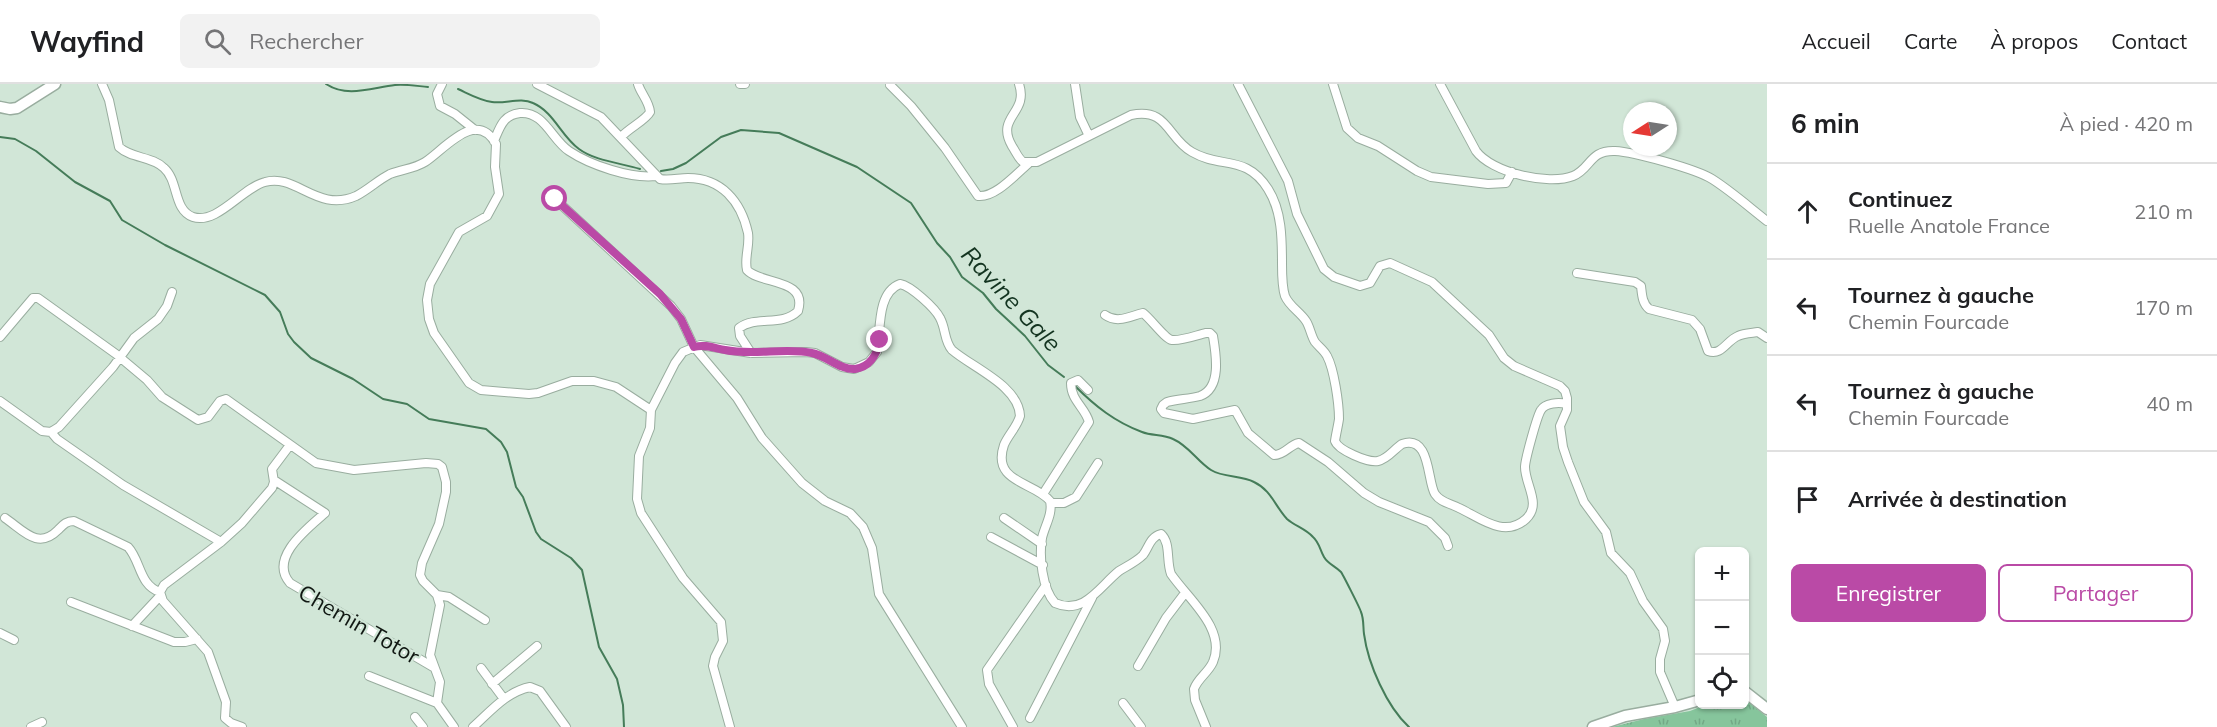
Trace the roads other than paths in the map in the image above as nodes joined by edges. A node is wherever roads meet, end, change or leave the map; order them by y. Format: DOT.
graph roads {
  1 [pos="55,84"];
  2 [pos="102,84"];
  3 [pos="442,84"];
  4 [pos="537,84"];
  5 [pos="638,84"];
  6 [pos="740,84"];
  7 [pos="745,84"];
  8 [pos="1019,84"];
  9 [pos="1074,84"];
  10 [pos="1238,84"];
  11 [pos="1333,84"];
  12 [pos="1440,84"];
  13 [pos="890,85"];
  14 [pos="0,107"];
  15 [pos="475,130"];
  16 [pos="1089,136"];
  17 [pos="621,137"];
  18 [pos="494,141"];
  19 [pos="1028,164"];
  20 [pos="1512,172"];
  21 [pos="656,176"];
  22 [pos="555,199"];
  23 [pos="1767,221"];
  24 [pos="1577,273"];
  25 [pos="172,292"];
  26 [pos="1105,315"];
  27 [pos="0,337"];
  28 [pos="1767,338"];
  29 [pos="694,347"];
  30 [pos="751,353"];
  31 [pos="120,357"];
  32 [pos="1088,390"];
  33 [pos="0,401"];
  34 [pos="1566,404"];
  35 [pos="651,410"];
  36 [pos="51,432"];
  37 [pos="290,445"];
  38 [pos="1337,447"];
  39 [pos="1328,462"];
  40 [pos="1098,464"];
  41 [pos="274,480"];
  42 [pos="1043,494"];
  43 [pos="1051,503"];
  44 [pos="5,518"];
  45 [pos="1004,518"];
  46 [pos="991,537"];
  47 [pos="221,542"];
  48 [pos="1041,544"];
  49 [pos="1448,546"];
  50 [pos="1043,565"];
  51 [pos="1046,585"];
  52 [pos="1185,593"];
  53 [pos="160,594"];
  54 [pos="437,595"];
  55 [pos="1092,598"];
  56 [pos="71,602"];
  57 [pos="485,620"];
  58 [pos="132,626"];
  59 [pos="0,633"];
  60 [pos="197,639"];
  61 [pos="14,640"];
  62 [pos="537,646"];
  63 [pos="1138,666"];
  64 [pos="434,667"];
  65 [pos="481,668"];
  66 [pos="369,676"];
  67 [pos="492,684"];
  68 [pos="1749,695"];
  69 [pos="504,699"];
  70 [pos="1695,701"];
  71 [pos="437,703"];
  72 [pos="1123,703"];
  73 [pos="1675,707"];
  74 [pos="1767,709"];
  75 [pos="415,717"];
  76 [pos="1202,717"];
  77 [pos="1030,718"];
  78 [pos="42,722"];
  79 [pos="32,727"];
  80 [pos="243,727"];
  81 [pos="423,727"];
  82 [pos="454,727"];
  83 [pos="473,727"];
  84 [pos="566,727"];
  85 [pos="730,727"];
  86 [pos="962,727"];
  87 [pos="1013,727"];
  88 [pos="1141,727"];
  89 [pos="1196,727"];
  90 [pos="1206,727"];
  91 [pos="1593,727"];
  1 -- 14 [label="main road"];
  2 -- 15 [label="street"];
  3 -- 15 [label="street"];
  4 -- 17 [label="street"];
  5 -- 17 [label="street"];
  6 -- 7 [label="street"];
  8 -- 19 [label="street"];
  9 -- 16 [label="street"];
  10 -- 34 [label="street"];
  11 -- 20 [label="street"];
  12 -- 20 [label="street"];
  13 -- 19 [label="street"];
  15 -- 18 [label="street"];
  16 -- 19 [label="street"];
  16 -- 38 [label="street"];
  17 -- 21 [label="street"];
  18 -- 21 [label="street"];
  18 -- 35 [label="street"];
  20 -- 23 [label="street"];
  21 -- 30 [label="street"];
  22 -- 29 [label="street"];
  24 -- 28 [label="street"];
  25 -- 31 [label="street"];
  26 -- 39 [label="street"];
  27 -- 31 [label="street"];
  29 -- 30 [label="street"];
  29 -- 35 [label="street"];
  29 -- 86 [label="street"];
  30 -- 42 [label="street"];
  31 -- 36 [label="street"];
  31 -- 37 [label="street"];
  32 -- 42 [label="street"];
  33 -- 36 [label="street"];
  34 -- 38 [label="street"];
  34 -- 73 [label="street"];
  35 -- 85 [label="street"];
  36 -- 47 [label="street"];
  37 -- 41 [label="street"];
  37 -- 54 [label="street"];
  38 -- 39 [label="street"];
  39 -- 49 [label="street"];
  40 -- 43 [label="street"];
  41 -- 47 [label="street"];
  41 -- 64 [label="street, Chemin Totor"];
  42 -- 43 [label="street"];
  43 -- 48 [label="street"];
  44 -- 53 [label="street"];
  45 -- 48 [label="street"];
  46 -- 50 [label="street"];
  47 -- 53 [label="street"];
  48 -- 50 [label="street"];
  50 -- 51 [label="street"];
  51 -- 55 [label="street"];
  51 -- 87 [label="street"];
  52 -- 55 [label="street"];
  52 -- 63 [label="street"];
  52 -- 76 [label="street"];
  53 -- 58 [label="street"];
  53 -- 60 [label="street"];
  54 -- 57 [label="street"];
  54 -- 64 [label="street"];
  55 -- 77 [label="street"];
  56 -- 58 [label="street"];
  58 -- 60 [label="street"];
  59 -- 61 [label="street"];
  60 -- 80 [label="street"];
  62 -- 67 [label="street"];
  64 -- 71 [label="street"];
  65 -- 67 [label="street"];
  66 -- 71 [label="street"];
  67 -- 69 [label="street"];
  68 -- 74 [label="main road"];
  69 -- 83 [label="street"];
  69 -- 84 [label="street"];
  70 -- 73 [label="main road"];
  71 -- 82 [label="street"];
  72 -- 88 [label="street"];
  73 -- 91 [label="main road"];
  75 -- 81 [label="street"];
  76 -- 89 [label="street"];
  76 -- 90 [label="street"];
  78 -- 79 [label="street"];
}
